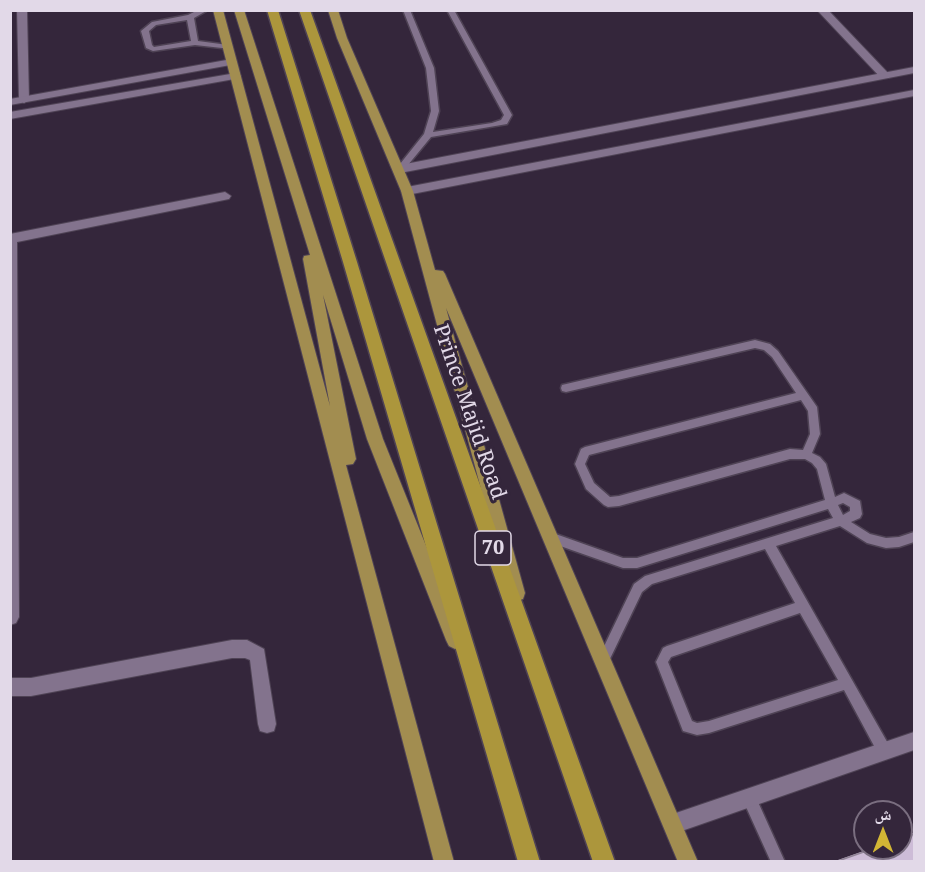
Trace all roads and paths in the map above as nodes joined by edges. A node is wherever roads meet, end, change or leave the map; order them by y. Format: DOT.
graph roads {
  1 [pos="22,10"];
  2 [pos="205,10"];
  3 [pos="218,10"];
  4 [pos="239,10"];
  5 [pos="246,10"];
  6 [pos="272,10"];
  7 [pos="304,10"];
  8 [pos="331,10"];
  9 [pos="406,10"];
  10 [pos="450,10"];
  11 [pos="822,10"];
  12 [pos="190,17"];
  13 [pos="195,43"];
  14 [pos="228,47"];
  15 [pos="250,47"];
  16 [pos="234,69"];
  17 [pos="915,70"];
  18 [pos="885,76"];
  19 [pos="915,93"];
  20 [pos="24,100"];
  21 [pos="10,102"];
  22 [pos="10,116"];
  23 [pos="428,135"];
  24 [pos="400,170"];
  25 [pos="407,190"];
  26 [pos="295,191"];
  27 [pos="225,196"];
  28 [pos="415,220"];
  29 [pos="11,239"];
  30 [pos="566,388"];
  31 [pos="803,395"];
  32 [pos="806,455"];
  33 [pos="831,504"];
  34 [pos="841,521"];
  35 [pos="550,537"];
  36 [pos="915,537"];
  37 [pos="768,543"];
  38 [pos="374,592"];
  39 [pos="803,606"];
  40 [pos="10,617"];
  41 [pos="603,661"];
  42 [pos="847,683"];
  43 [pos="10,687"];
  44 [pos="548,704"];
  45 [pos="267,724"];
  46 [pos="491,729"];
  47 [pos="915,741"];
  48 [pos="885,752"];
  49 [pos="749,798"];
  50 [pos="673,824"];
  51 [pos="444,861"];
  52 [pos="529,861"];
  53 [pos="604,861"];
  54 [pos="688,861"];
  55 [pos="777,861"];
  1 -- 20 [label="street"];
  2 -- 12 [label="lane"];
  3 -- 14 [label="main road"];
  4 -- 15 [label="main road"];
  5 -- 15 [label="main road"];
  6 -- 46 [label="highway"];
  7 -- 44 [label="highway, Prince Majid Road / 70"];
  8 -- 24 [label="main road"];
  9 -- 23 [label="lane"];
  10 -- 23 [label="lane"];
  11 -- 18 [label="street"];
  12 -- 13 [label="lane"];
  12 -- 13 [label="lane"];
  13 -- 14 [label="lane"];
  14 -- 16 [label="main road"];
  15 -- 26 [label="main road"];
  16 -- 20 [label="street"];
  16 -- 22 [label="street"];
  16 -- 38 [label="main road"];
  17 -- 18 [label="street"];
  18 -- 24 [label="street"];
  19 -- 25 [label="street"];
  20 -- 21 [label="street"];
  23 -- 24 [label="lane"];
  24 -- 25 [label="main road"];
  25 -- 28 [label="main road"];
  26 -- 38 [label="main road"];
  26 -- 46 [label="main road"];
  27 -- 29 [label="street"];
  28 -- 35 [label="main road"];
  28 -- 44 [label="main road"];
  29 -- 40 [label="street"];
  30 -- 31 [label="lane"];
  31 -- 32 [label="lane"];
  31 -- 32 [label="lane"];
  32 -- 33 [label="lane"];
  33 -- 34 [label="lane"];
  33 -- 34 [label="lane"];
  33 -- 35 [label="lane"];
  34 -- 36 [label="lane"];
  34 -- 37 [label="lane"];
  35 -- 41 [label="main road"];
  37 -- 39 [label="lane"];
  37 -- 41 [label="lane"];
  38 -- 51 [label="main road"];
  39 -- 42 [label="lane"];
  39 -- 42 [label="lane"];
  41 -- 50 [label="main road"];
  42 -- 48 [label="lane"];
  43 -- 45 [label="street"];
  44 -- 53 [label="highway, Prince Majid Road / 70"];
  46 -- 52 [label="highway"];
  47 -- 48 [label="street"];
  48 -- 49 [label="street"];
  49 -- 50 [label="street"];
  49 -- 55 [label="lane"];
  50 -- 54 [label="main road"];
}
